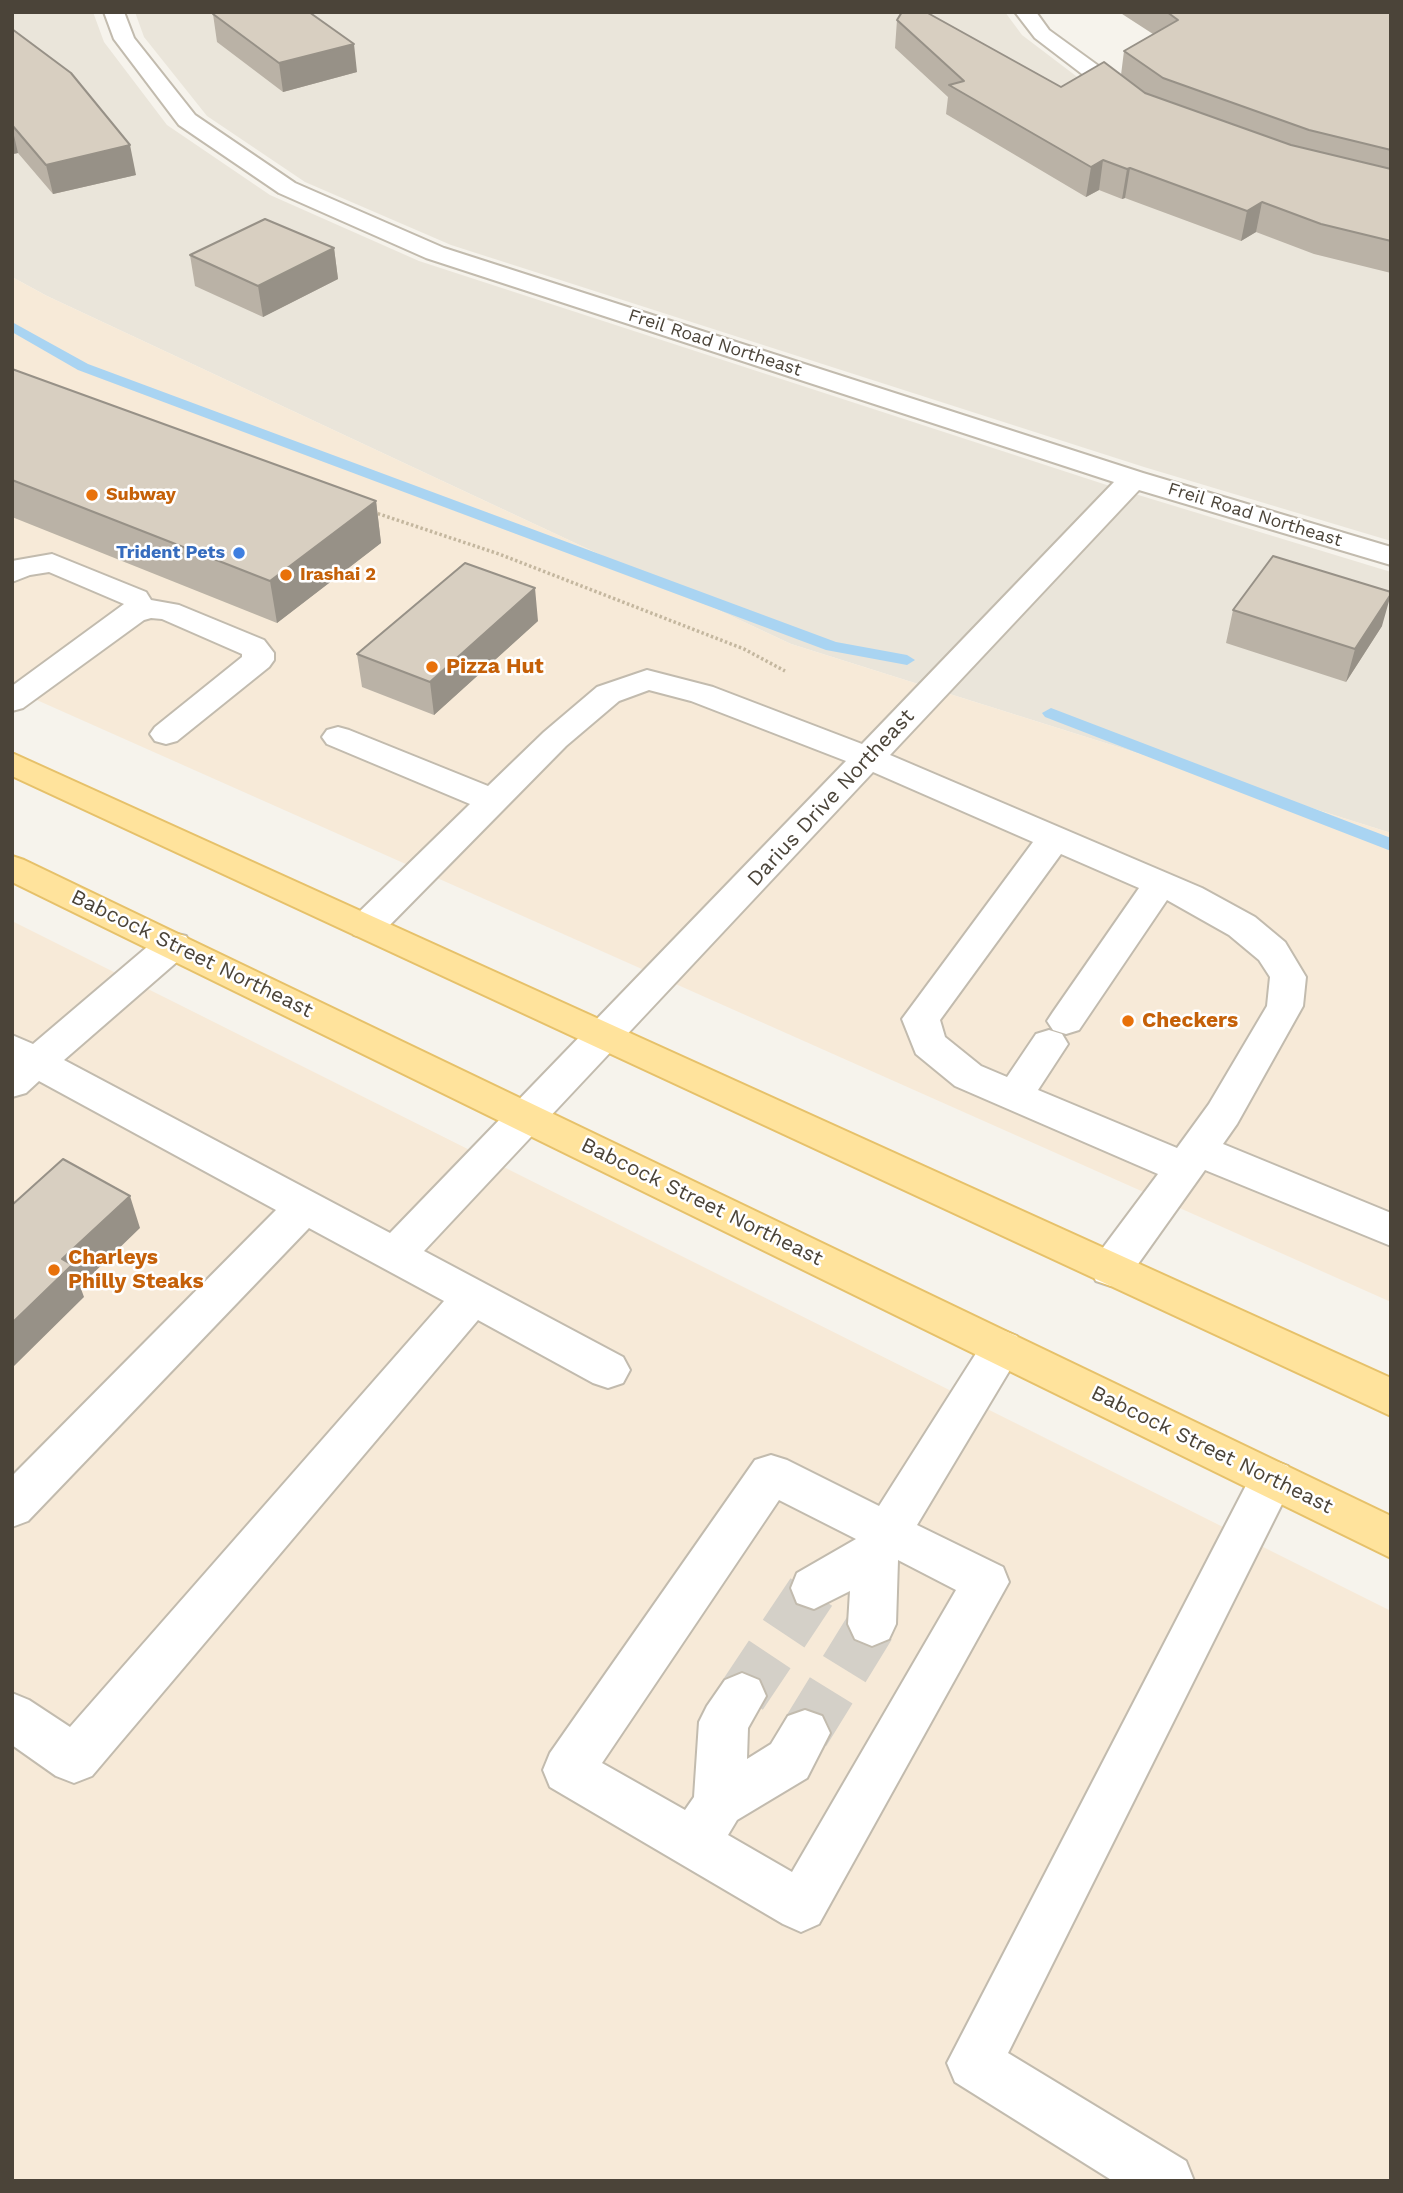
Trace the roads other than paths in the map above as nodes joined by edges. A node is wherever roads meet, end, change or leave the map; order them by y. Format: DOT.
graph roads {
  1 [pos="114,12"];
  2 [pos="1025,12"];
  3 [pos="1149,114"];
  4 [pos="1133,479"];
  5 [pos="1391,556"];
  6 [pos="12,573"];
  7 [pos="134,613"];
  8 [pos="12,701"];
  9 [pos="166,734"];
  10 [pos="338,737"];
  11 [pos="869,758"];
  12 [pos="12,763"];
  13 [pos="493,801"];
  14 [pos="1054,838"];
  15 [pos="12,868"];
  16 [pos="1160,884"];
  17 [pos="367,926"];
  18 [pos="173,945"];
  19 [pos="606,1035"];
  20 [pos="20,1065"];
  21 [pos="1014,1096"];
  22 [pos="528,1117"];
  23 [pos="1190,1159"];
  24 [pos="305,1208"];
  25 [pos="1391,1230"];
  26 [pos="394,1256"];
  27 [pos="1111,1269"];
  28 [pos="472,1298"];
  29 [pos="1002,1348"];
  30 [pos="608,1370"];
  31 [pos="1391,1398"];
  32 [pos="1272,1480"];
  33 [pos="12,1507"];
  34 [pos="1391,1538"];
  35 [pos="881,1542"];
  36 [pos="814,1588"];
  37 [pos="872,1624"];
  38 [pos="742,1696"];
  39 [pos="12,1716"];
  40 [pos="805,1733"];
  41 [pos="706,1823"];
  42 [pos="1166,2181"];
  1 -- 4 [label="street, Freil Road Northeast"];
  2 -- 3 [label="street"];
  4 -- 5 [label="street, Freil Road Northeast"];
  4 -- 11 [label="street, Darius Drive Northeast"];
  6 -- 7 [label="street"];
  7 -- 8 [label="street"];
  7 -- 9 [label="street"];
  10 -- 13 [label="street"];
  11 -- 13 [label="street"];
  11 -- 14 [label="street"];
  11 -- 19 [label="street, Darius Drive Northeast"];
  12 -- 17 [label="main road"];
  13 -- 17 [label="street"];
  14 -- 16 [label="street"];
  14 -- 21 [label="street"];
  15 -- 18 [label="main road, Babcock Street Northeast"];
  16 -- 21 [label="street"];
  16 -- 23 [label="street"];
  17 -- 19 [label="main road"];
  18 -- 20 [label="street"];
  18 -- 22 [label="main road, Babcock Street Northeast"];
  19 -- 22 [label="street, Darius Drive Northeast"];
  19 -- 27 [label="main road"];
  20 -- 24 [label="street"];
  21 -- 23 [label="street"];
  22 -- 26 [label="street, Darius Drive Northeast"];
  22 -- 29 [label="main road, Babcock Street Northeast"];
  23 -- 25 [label="street"];
  23 -- 27 [label="street"];
  24 -- 26 [label="street"];
  24 -- 33 [label="street"];
  26 -- 28 [label="street"];
  27 -- 31 [label="main road"];
  28 -- 30 [label="street"];
  28 -- 39 [label="street"];
  29 -- 32 [label="main road, Babcock Street Northeast"];
  29 -- 35 [label="street"];
  32 -- 34 [label="main road, Babcock Street Northeast"];
  32 -- 42 [label="street"];
  35 -- 36 [label="street"];
  35 -- 37 [label="street"];
  35 -- 41 [label="street"];
  35 -- 41 [label="street"];
  38 -- 41 [label="street"];
  40 -- 41 [label="street"];
}
